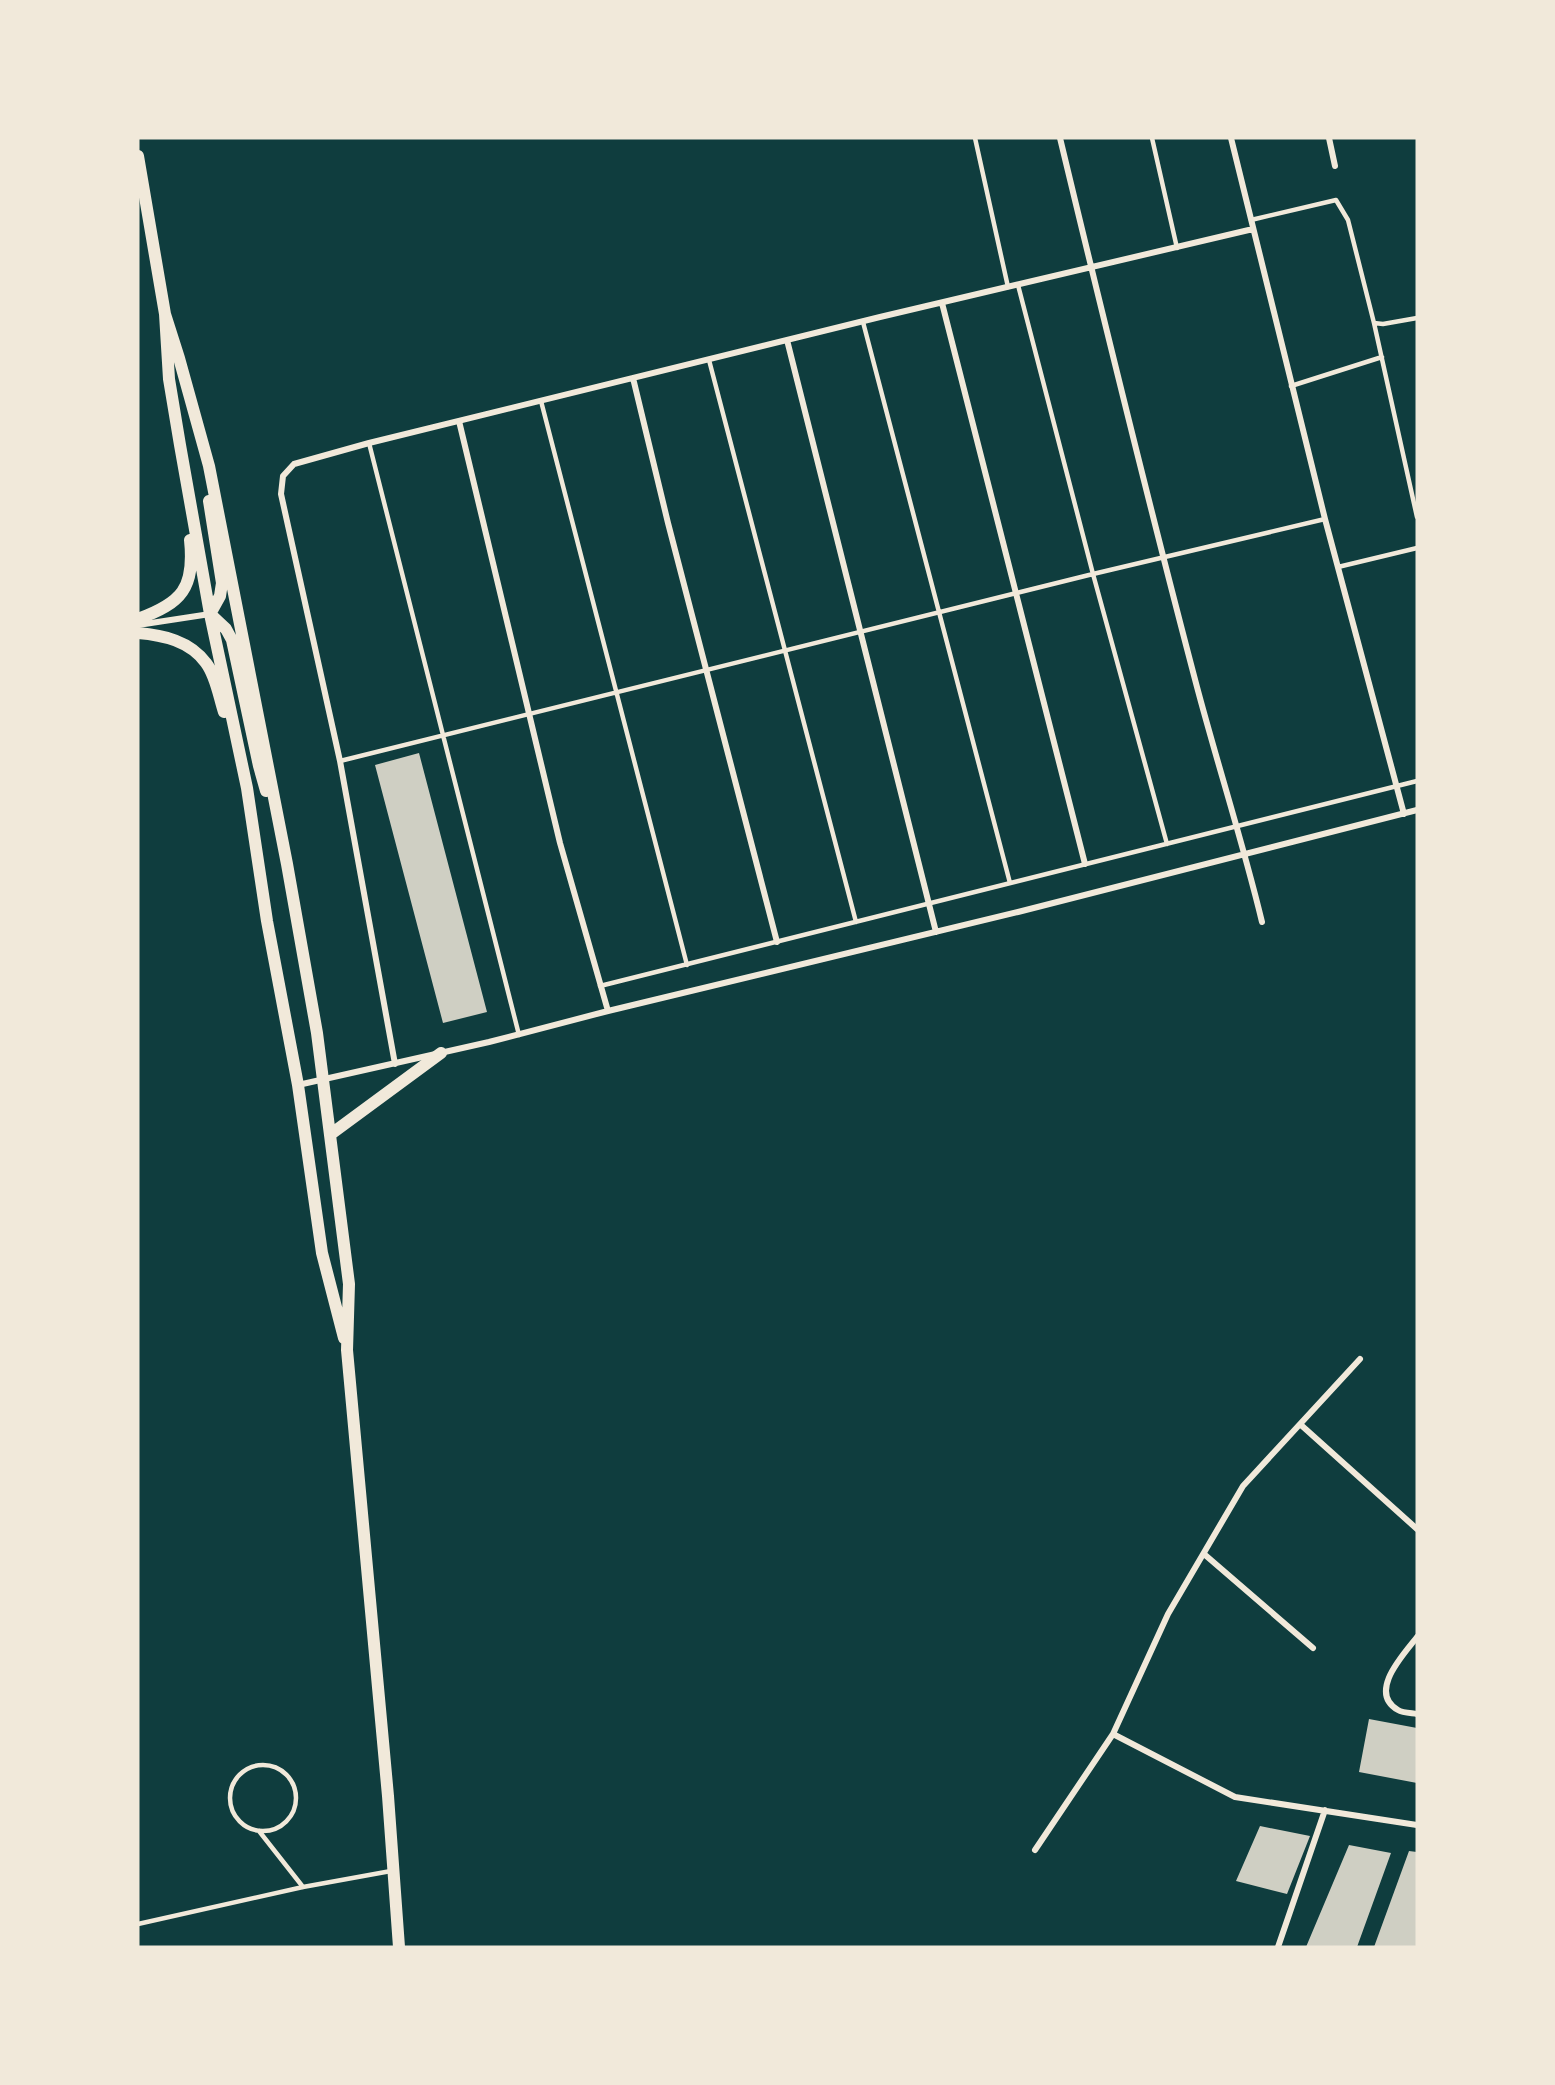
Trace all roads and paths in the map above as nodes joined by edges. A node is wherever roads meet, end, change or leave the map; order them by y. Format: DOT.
graph roads {
  1 [pos="975,138"];
  2 [pos="1060,138"];
  3 [pos="1152,138"];
  4 [pos="1231,138"];
  5 [pos="1329,138"];
  6 [pos="138,156"];
  7 [pos="139,161"];
  8 [pos="1335,166"];
  9 [pos="1251,220"];
  10 [pos="1253,229"];
  11 [pos="1177,248"];
  12 [pos="1092,268"];
  13 [pos="1018,285"];
  14 [pos="1008,287"];
  15 [pos="942,303"];
  16 [pos="165,314"];
  17 [pos="1417,318"];
  18 [pos="863,322"];
  19 [pos="1374,323"];
  20 [pos="787,340"];
  21 [pos="1382,357"];
  22 [pos="709,360"];
  23 [pos="633,378"];
  24 [pos="1292,386"];
  25 [pos="541,401"];
  26 [pos="459,421"];
  27 [pos="369,443"];
  28 [pos="180,445"];
  29 [pos="209,466"];
  30 [pos="1417,517"];
  31 [pos="1325,519"];
  32 [pos="1417,548"];
  33 [pos="1164,557"];
  34 [pos="1338,567"];
  35 [pos="1093,574"];
  36 [pos="1016,593"];
  37 [pos="938,612"];
  38 [pos="210,614"];
  39 [pos="138,619"];
  40 [pos="138,625"];
  41 [pos="860,632"];
  42 [pos="138,633"];
  43 [pos="784,651"];
  44 [pos="705,669"];
  45 [pos="617,692"];
  46 [pos="528,714"];
  47 [pos="442,736"];
  48 [pos="340,761"];
  49 [pos="1417,781"];
  50 [pos="1397,786"];
  51 [pos="247,788"];
  52 [pos="1417,810"];
  53 [pos="1404,813"];
  54 [pos="1237,827"];
  55 [pos="1167,844"];
  56 [pos="1246,855"];
  57 [pos="287,864"];
  58 [pos="1085,864"];
  59 [pos="1010,883"];
  60 [pos="929,904"];
  61 [pos="856,922"];
  62 [pos="1262,922"];
  63 [pos="936,932"];
  64 [pos="777,942"];
  65 [pos="687,964"];
  66 [pos="600,987"];
  67 [pos="608,1011"];
  68 [pos="519,1035"];
  69 [pos="441,1053"];
  70 [pos="395,1064"];
  71 [pos="324,1079"];
  72 [pos="298,1085"];
  73 [pos="331,1134"];
  74 [pos="347,1350"];
  75 [pos="1360,1359"];
  76 [pos="1301,1425"];
  77 [pos="1417,1529"];
  78 [pos="1204,1554"];
  79 [pos="1417,1637"];
  80 [pos="1313,1648"];
  81 [pos="1417,1714"];
  82 [pos="1113,1734"];
  83 [pos="1325,1810"];
  84 [pos="1417,1825"];
  85 [pos="259,1831"];
  86 [pos="1035,1850"];
  87 [pos="394,1870"];
  88 [pos="303,1887"];
  89 [pos="138,1924"];
  90 [pos="399,1947"];
  91 [pos="1278,1947"];
  1 -- 14 [label="lane"];
  2 -- 12 [label="street"];
  3 -- 11 [label="lane"];
  4 -- 9 [label="street"];
  5 -- 8 [label="street"];
  6 -- 7 [label="main road"];
  7 -- 16 [label="main road"];
  9 -- 10 [label="street"];
  9 -- 19 [label="lane"];
  10 -- 11 [label="street"];
  10 -- 24 [label="street"];
  11 -- 12 [label="street"];
  12 -- 13 [label="street"];
  12 -- 33 [label="street"];
  13 -- 14 [label="street"];
  13 -- 35 [label="lane"];
  14 -- 15 [label="street"];
  15 -- 18 [label="street"];
  15 -- 36 [label="street"];
  16 -- 28 [label="main road"];
  16 -- 29 [label="main road"];
  17 -- 19 [label="lane"];
  18 -- 20 [label="street"];
  18 -- 37 [label="lane"];
  19 -- 21 [label="lane"];
  20 -- 22 [label="street"];
  20 -- 41 [label="street"];
  21 -- 24 [label="lane"];
  21 -- 30 [label="lane"];
  22 -- 23 [label="street"];
  22 -- 43 [label="lane"];
  23 -- 25 [label="street"];
  23 -- 44 [label="street"];
  24 -- 31 [label="street"];
  25 -- 26 [label="street"];
  25 -- 45 [label="lane"];
  26 -- 27 [label="street"];
  26 -- 46 [label="street"];
  27 -- 47 [label="lane"];
  27 -- 48 [label="street"];
  28 -- 38 [label="main road"];
  28 -- 39 [label="main road"];
  29 -- 38 [label="main road"];
  29 -- 57 [label="main road"];
  31 -- 33 [label="lane"];
  31 -- 34 [label="street"];
  32 -- 34 [label="lane"];
  33 -- 35 [label="lane"];
  33 -- 54 [label="street"];
  34 -- 50 [label="street"];
  35 -- 36 [label="lane"];
  35 -- 55 [label="lane"];
  36 -- 37 [label="lane"];
  36 -- 58 [label="street"];
  37 -- 41 [label="lane"];
  37 -- 59 [label="lane"];
  38 -- 40 [label="street"];
  38 -- 51 [label="main road"];
  38 -- 57 [label="main road"];
  41 -- 43 [label="lane"];
  41 -- 60 [label="street"];
  42 -- 51 [label="main road"];
  43 -- 44 [label="lane"];
  43 -- 61 [label="lane"];
  44 -- 45 [label="lane"];
  44 -- 64 [label="street"];
  45 -- 46 [label="lane"];
  45 -- 65 [label="lane"];
  46 -- 47 [label="lane"];
  46 -- 66 [label="street"];
  47 -- 48 [label="lane"];
  47 -- 68 [label="lane"];
  48 -- 70 [label="street"];
  49 -- 50 [label="lane"];
  50 -- 53 [label="street"];
  50 -- 54 [label="lane"];
  51 -- 72 [label="main road"];
  52 -- 53 [label="street"];
  53 -- 56 [label="street"];
  54 -- 55 [label="lane"];
  54 -- 56 [label="street"];
  55 -- 58 [label="lane"];
  56 -- 62 [label="street"];
  56 -- 63 [label="street"];
  57 -- 71 [label="main road"];
  58 -- 59 [label="lane"];
  59 -- 60 [label="lane"];
  60 -- 61 [label="lane"];
  60 -- 63 [label="street"];
  61 -- 64 [label="lane"];
  63 -- 67 [label="street"];
  64 -- 65 [label="lane"];
  65 -- 66 [label="lane"];
  66 -- 67 [label="street"];
  67 -- 68 [label="street"];
  68 -- 69 [label="street"];
  69 -- 70 [label="street"];
  69 -- 73 [label="main road"];
  70 -- 71 [label="street"];
  71 -- 72 [label="street"];
  71 -- 73 [label="main road"];
  72 -- 74 [label="main road"];
  73 -- 74 [label="main road"];
  74 -- 87 [label="main road"];
  75 -- 76 [label="street"];
  76 -- 77 [label="street"];
  76 -- 78 [label="street"];
  78 -- 80 [label="street"];
  78 -- 82 [label="street"];
  79 -- 81 [label="street"];
  82 -- 83 [label="street"];
  82 -- 86 [label="street"];
  83 -- 84 [label="street"];
  83 -- 91 [label="street"];
  85 -- 85 [label="lane"];
  85 -- 88 [label="lane"];
  87 -- 88 [label="lane"];
  87 -- 90 [label="main road"];
  88 -- 89 [label="lane"];
}
